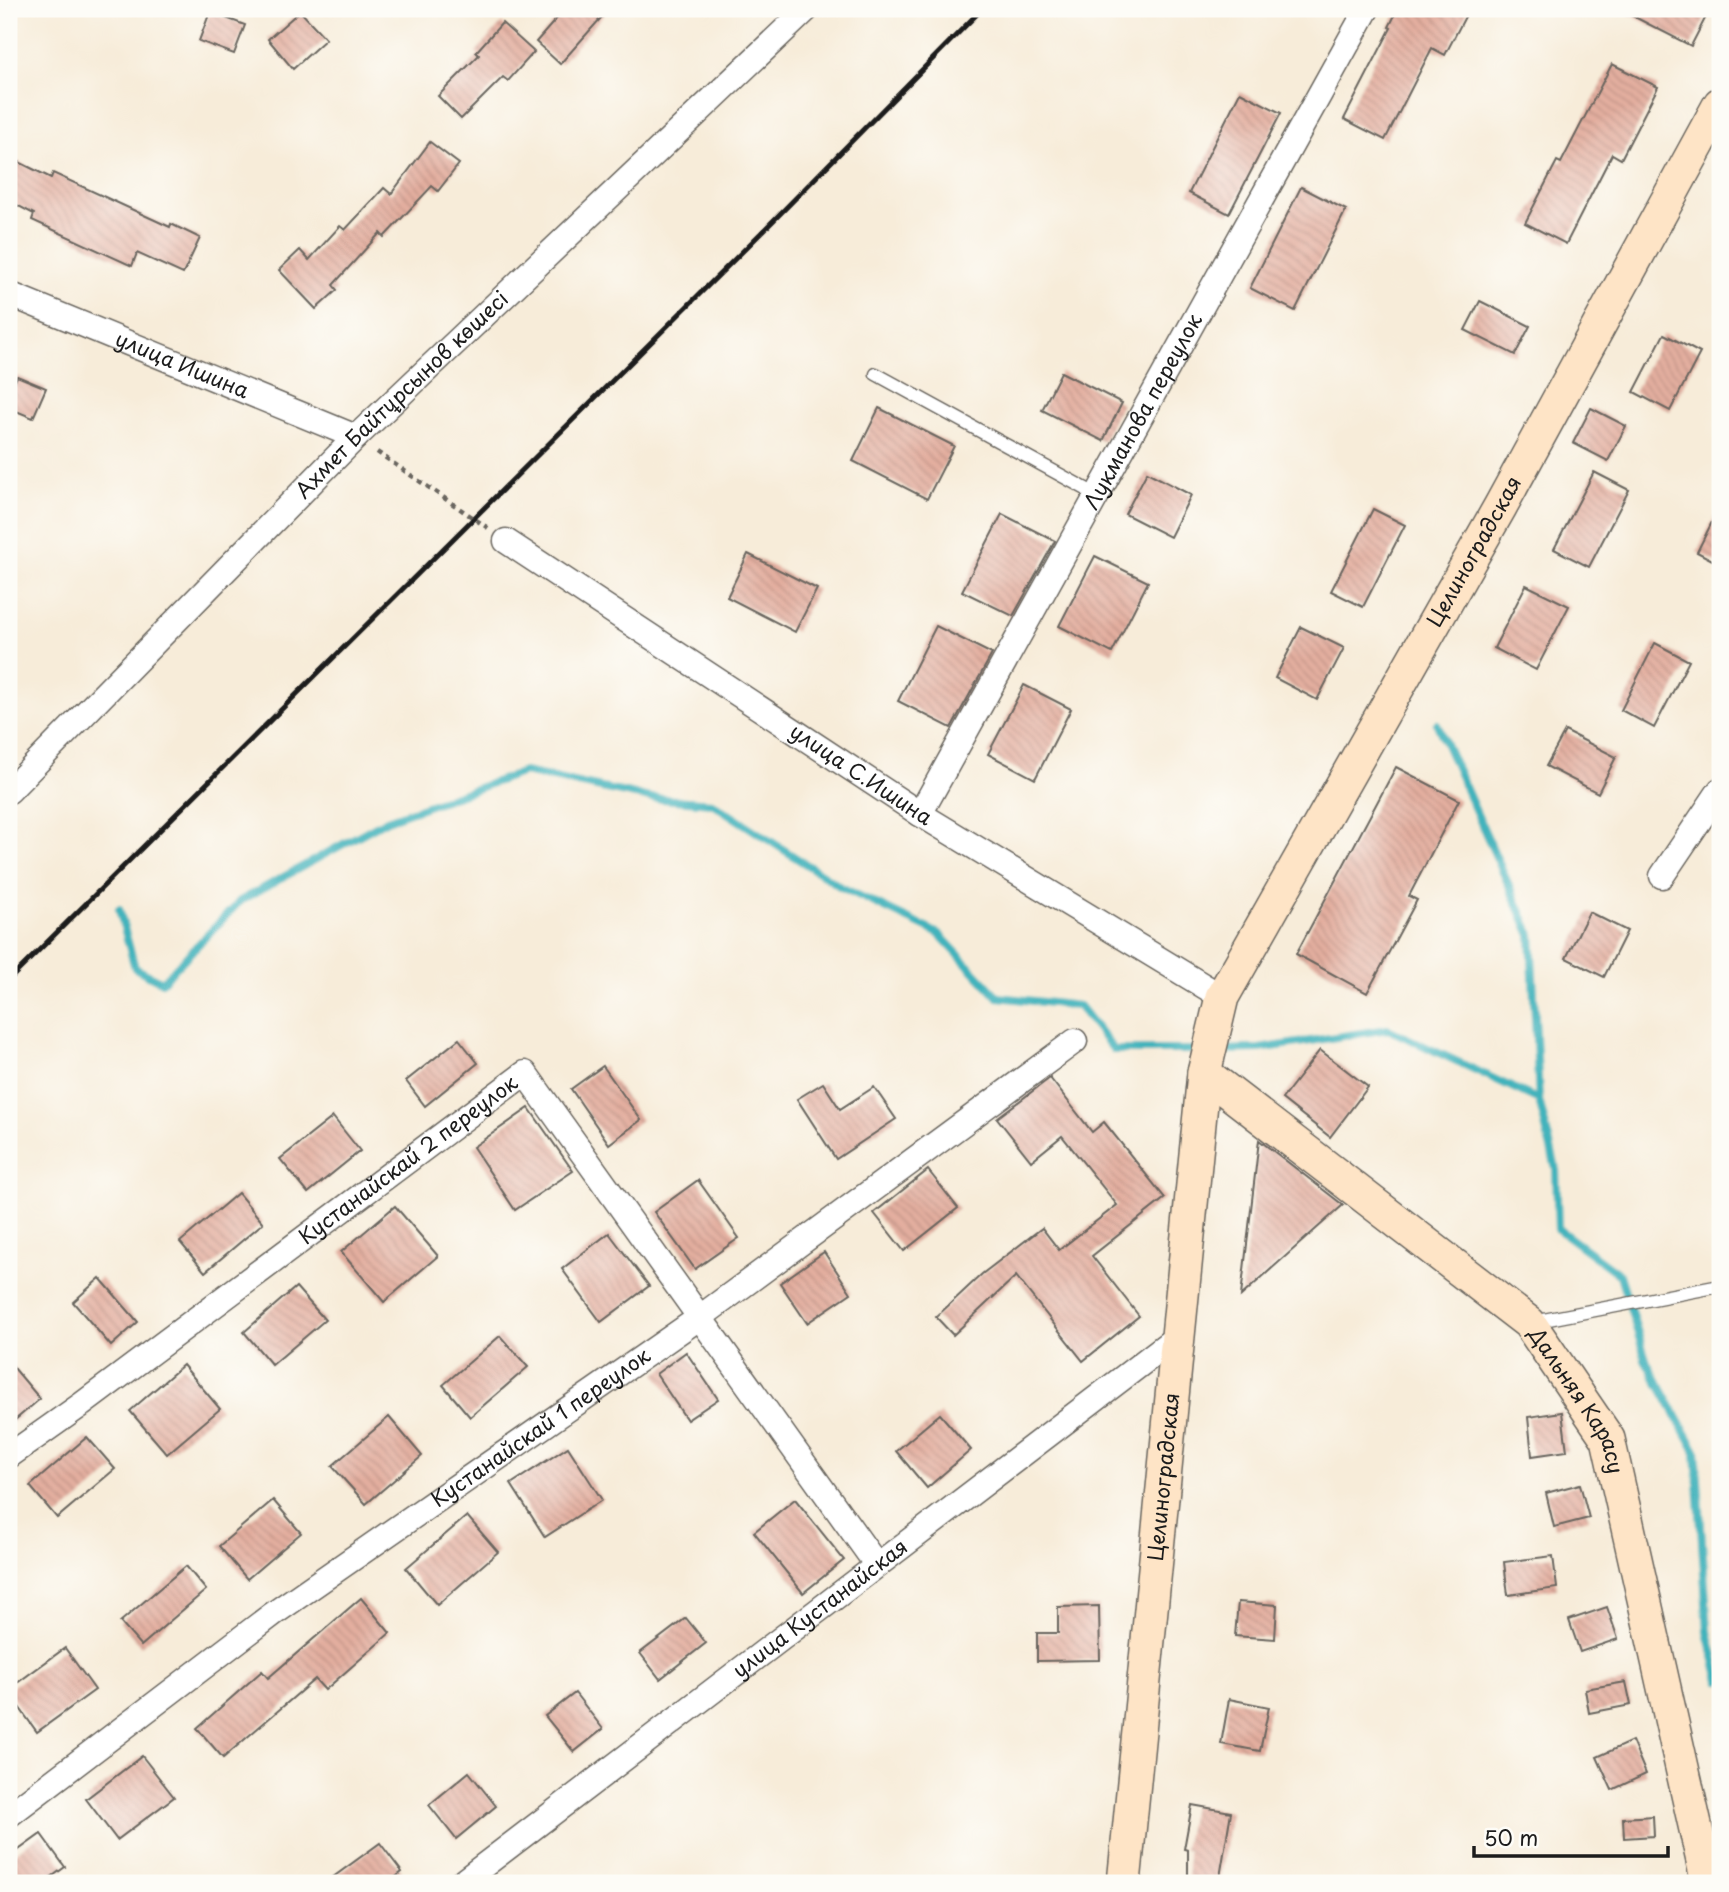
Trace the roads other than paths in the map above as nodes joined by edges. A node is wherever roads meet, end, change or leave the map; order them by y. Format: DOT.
graph roads {
  1 [pos="807,9"];
  2 [pos="1367,9"];
  3 [pos="1720,104"];
  4 [pos="9,294"];
  5 [pos="876,374"];
  6 [pos="356,437"];
  7 [pos="1097,495"];
  8 [pos="506,541"];
  9 [pos="1720,789"];
  10 [pos="9,791"];
  11 [pos="920,814"];
  12 [pos="1662,876"];
  13 [pos="1222,998"];
  14 [pos="1076,1041"];
  15 [pos="1204,1073"];
  16 [pos="1720,1286"];
  17 [pos="699,1318"];
  18 [pos="1529,1323"];
  19 [pos="1179,1335"];
  20 [pos="9,1456"];
  21 [pos="877,1564"];
  22 [pos="9,1815"];
  23 [pos="461,1883"];
  24 [pos="1124,1883"];
  25 [pos="1708,1883"];
  1 -- 6 [label="street, Ахмет Байтұрсынов көшесі"];
  2 -- 7 [label="street, Лукманова переулок"];
  3 -- 13 [label="street, Целиноградская"];
  4 -- 6 [label="street, улица Ишина"];
  5 -- 7 [label="lane"];
  6 -- 10 [label="street, Ахмет Байтұрсынов көшесі"];
  7 -- 11 [label="street, Лукманова переулок"];
  8 -- 11 [label="street, улица С.Ишина"];
  9 -- 12 [label="street"];
  11 -- 13 [label="street, улица С.Ишина"];
  13 -- 15 [label="street, Целиноградская"];
  14 -- 17 [label="street, Кустанайскай 1 переулок"];
  15 -- 18 [label="street, Дальняя Карасу"];
  15 -- 19 [label="street, Целиноградская"];
  16 -- 18 [label="lane"];
  17 -- 20 [label="street, Кустанайскай 2 переулок"];
  17 -- 21 [label="street, Кустанайскай 2 переулок"];
  17 -- 22 [label="street, Кустанайскай 1 переулок"];
  18 -- 25 [label="street, Дальняя Карасу"];
  19 -- 21 [label="street, улица Кустанайская"];
  19 -- 24 [label="street, Целиноградская"];
  21 -- 23 [label="street, улица Кустанайская"];
}
